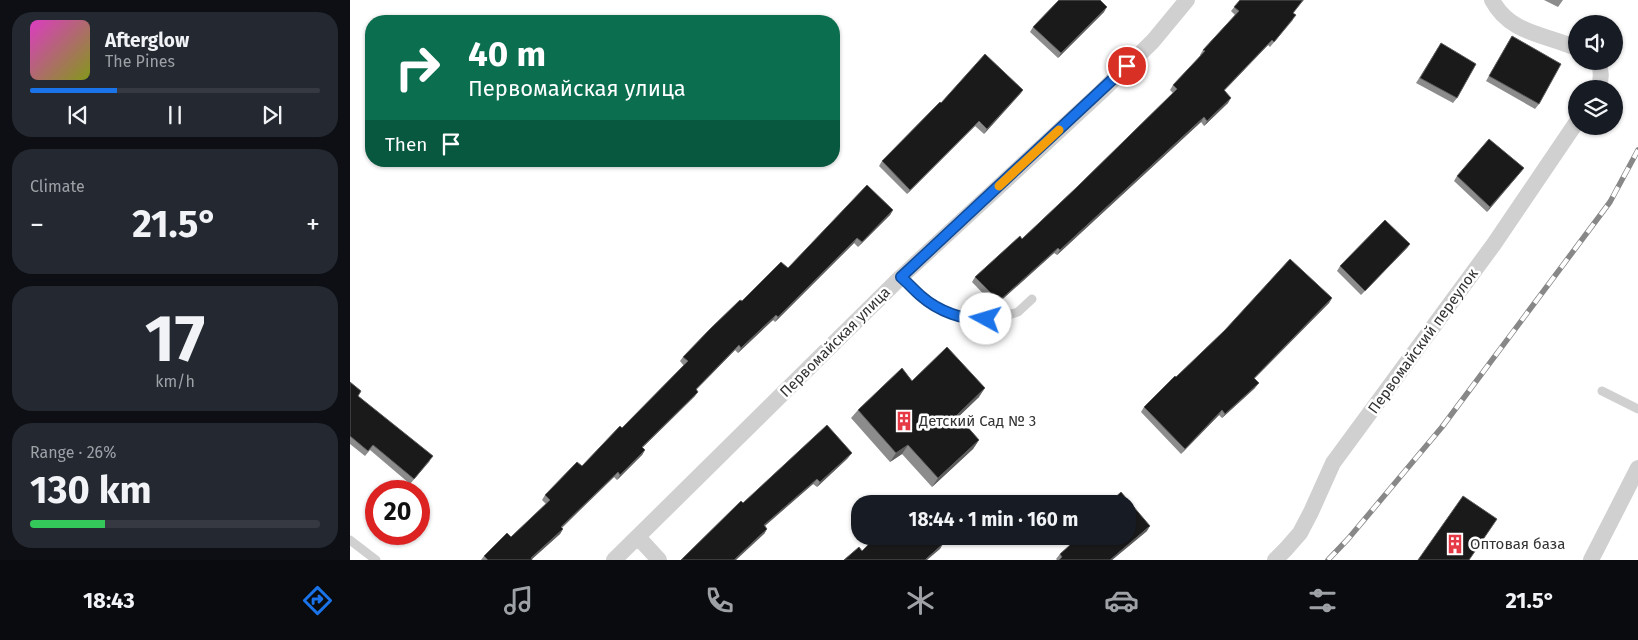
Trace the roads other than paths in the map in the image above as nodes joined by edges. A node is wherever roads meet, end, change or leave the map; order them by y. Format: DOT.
graph roads {
  1 [pos="1187,0"];
  2 [pos="1492,0"];
  3 [pos="1568,45"];
  4 [pos="1568,135"];
  5 [pos="901,277"];
  6 [pos="1032,299"];
  7 [pos="1602,391"];
  8 [pos="1638,409"];
  9 [pos="1638,468"];
  10 [pos="638,537"];
  11 [pos="350,540"];
  12 [pos="376,560"];
  13 [pos="614,560"];
  14 [pos="659,560"];
  15 [pos="1274,560"];
  16 [pos="1591,560"];
  1 -- 5 [label="street, Первомайская улица"];
  2 -- 3 [label="street"];
  4 -- 15 [label="street, Первомайский переулок"];
  5 -- 6 [label="lane"];
  5 -- 10 [label="street, Первомайская улица"];
  7 -- 8 [label="lane"];
  9 -- 16 [label="street"];
  10 -- 13 [label="street, Первомайская улица"];
  10 -- 14 [label="street"];
  11 -- 12 [label="lane"];
}
